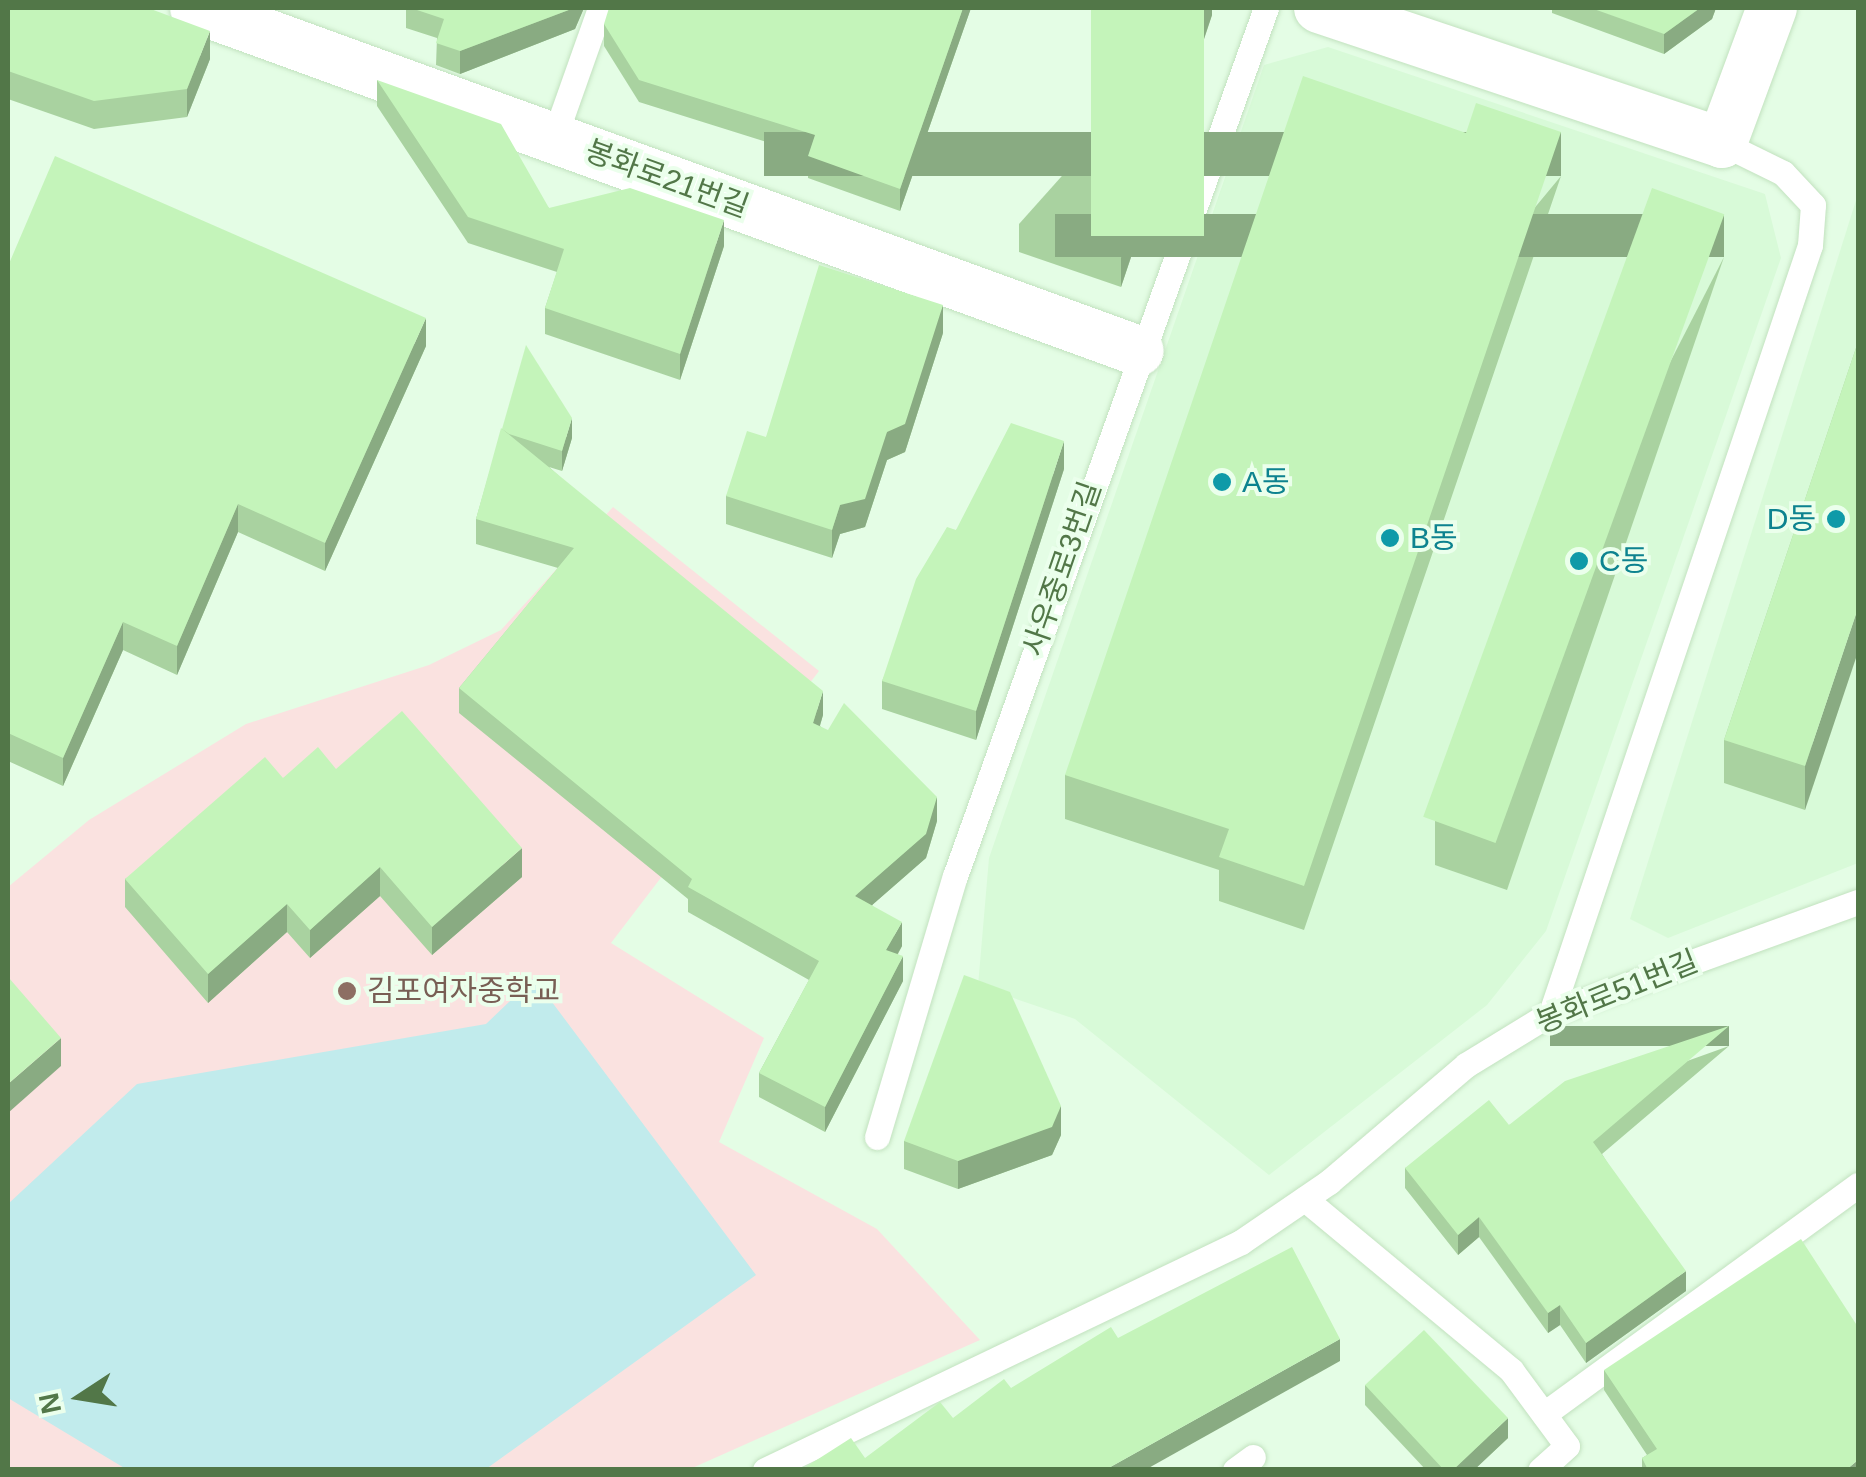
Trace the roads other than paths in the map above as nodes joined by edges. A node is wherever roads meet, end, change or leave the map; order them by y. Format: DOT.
graph roads {
  1 [pos="195,8"];
  2 [pos="600,8"];
  3 [pos="1266,8"];
  4 [pos="1318,8"];
  5 [pos="1772,8"];
  6 [pos="554,138"];
  7 [pos="1722,143"];
  8 [pos="1139,351"];
  9 [pos="1858,902"];
  10 [pos="1551,1014"];
  11 [pos="877,1138"];
  12 [pos="1858,1185"];
  13 [pos="1305,1199"];
  14 [pos="1544,1414"];
  15 [pos="765,1470"];
  16 [pos="1540,1470"];
  1 -- 6 [label="street, 봉화로21번길"];
  2 -- 6 [label="lane"];
  3 -- 8 [label="lane, 사우중로3번길"];
  4 -- 7 [label="street"];
  5 -- 7 [label="street"];
  6 -- 8 [label="street, 봉화로21번길"];
  7 -- 10 [label="lane"];
  8 -- 11 [label="lane, 사우중로3번길"];
  9 -- 10 [label="lane, 봉화로51번길"];
  10 -- 13 [label="lane, 봉화로51번길"];
  12 -- 14 [label="lane"];
  13 -- 14 [label="lane"];
  13 -- 15 [label="lane, 봉화로51번길"];
  14 -- 16 [label="lane"];
}
